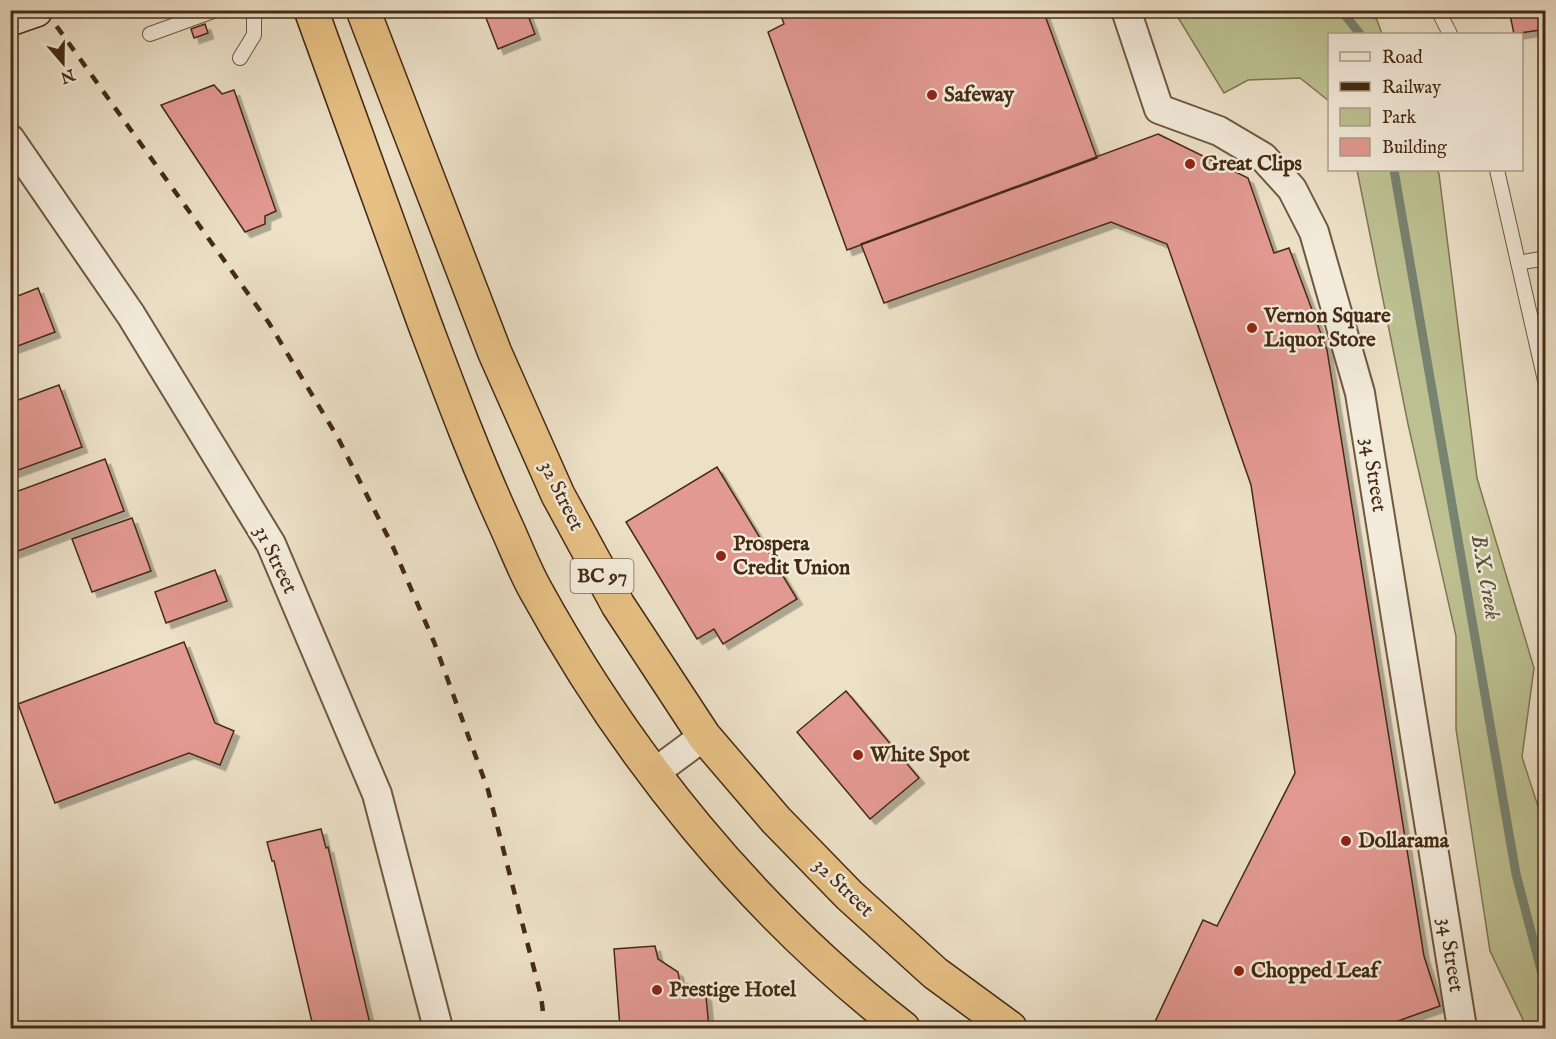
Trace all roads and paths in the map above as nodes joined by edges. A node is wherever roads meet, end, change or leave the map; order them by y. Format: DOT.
graph roads {
  1 [pos="216,10"];
  2 [pos="248,10"];
  3 [pos="311,10"];
  4 [pos="363,10"];
  5 [pos="1126,10"];
  6 [pos="1438,10"];
  7 [pos="1450,33"];
  8 [pos="150,34"];
  9 [pos="240,58"];
  10 [pos="10,139"];
  11 [pos="1497,171"];
  12 [pos="1545,258"];
  13 [pos="1518,263"];
  14 [pos="1545,385"];
  15 [pos="704,736"];
  16 [pos="654,773"];
  17 [pos="438,1029"];
  18 [pos="903,1029"];
  19 [pos="1010,1029"];
  20 [pos="1461,1029"];
  1 -- 8 [label="lane"];
  2 -- 9 [label="lane"];
  3 -- 16 [label="highway, BC 97"];
  4 -- 15 [label="highway, 32 Street / BC 97"];
  5 -- 20 [label="street, 34 Street"];
  6 -- 7 [label="lane"];
  10 -- 17 [label="street, 31 Street"];
  11 -- 13 [label="lane"];
  12 -- 13 [label="lane"];
  13 -- 14 [label="lane"];
  15 -- 16 [label="street"];
  15 -- 19 [label="highway, 32 Street / BC 97"];
  16 -- 18 [label="highway, BC 97"];
}
